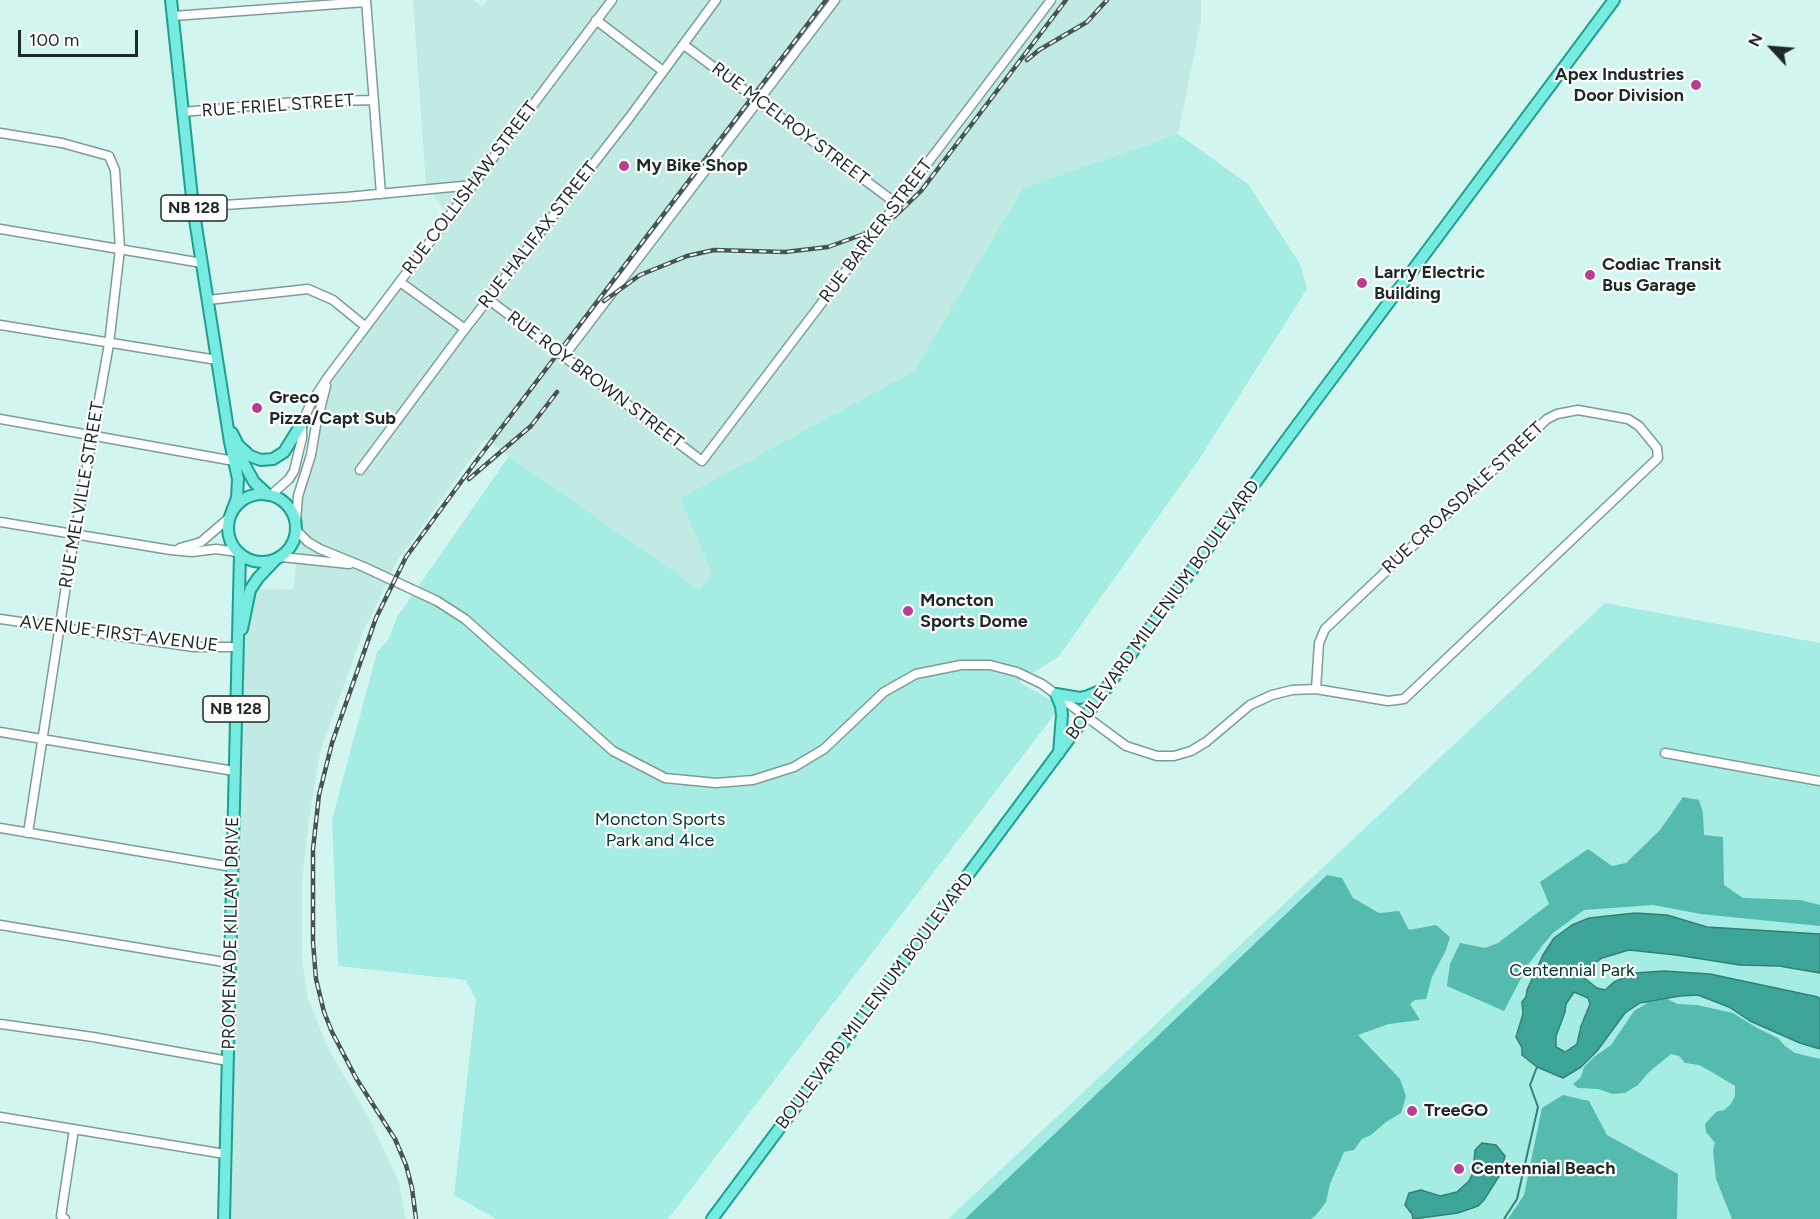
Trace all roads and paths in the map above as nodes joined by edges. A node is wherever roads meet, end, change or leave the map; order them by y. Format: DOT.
graph roads {
  1 [pos="171,0"];
  2 [pos="612,0"];
  3 [pos="716,0"];
  4 [pos="835,0"];
  5 [pos="1051,0"];
  6 [pos="1614,0"];
  7 [pos="366,1"];
  8 [pos="173,15"];
  9 [pos="596,21"];
  10 [pos="684,45"];
  11 [pos="663,71"];
  12 [pos="374,100"];
  13 [pos="760,100"];
  14 [pos="183,112"];
  15 [pos="0,133"];
  16 [pos="473,185"];
  17 [pos="381,194"];
  18 [pos="897,204"];
  19 [pos="194,207"];
  20 [pos="0,229"];
  21 [pos="120,249"];
  22 [pos="202,263"];
  23 [pos="400,282"];
  24 [pos="488,299"];
  25 [pos="208,300"];
  26 [pos="0,324"];
  27 [pos="366,327"];
  28 [pos="465,329"];
  29 [pos="109,344"];
  30 [pos="564,356"];
  31 [pos="217,360"];
  32 [pos="328,376"];
  33 [pos="226,414"];
  34 [pos="0,418"];
  35 [pos="302,423"];
  36 [pos="231,430"];
  37 [pos="93,434"];
  38 [pos="234,461"];
  39 [pos="702,461"];
  40 [pos="360,470"];
  41 [pos="270,495"];
  42 [pos="231,515"];
  43 [pos="0,522"];
  44 [pos="296,526"];
  45 [pos="75,534"];
  46 [pos="171,550"];
  47 [pos="238,553"];
  48 [pos="279,558"];
  49 [pos="364,567"];
  50 [pos="0,619"];
  51 [pos="59,628"];
  52 [pos="238,647"];
  53 [pos="1107,688"];
  54 [pos="1316,688"];
  55 [pos="1056,694"];
  56 [pos="1086,717"];
  57 [pos="0,732"];
  58 [pos="43,739"];
  59 [pos="1665,753"];
  60 [pos="1058,754"];
  61 [pos="234,771"];
  62 [pos="1820,781"];
  63 [pos="0,828"];
  64 [pos="28,833"];
  65 [pos="232,867"];
  66 [pos="0,925"];
  67 [pos="230,963"];
  68 [pos="0,1024"];
  69 [pos="228,1061"];
  70 [pos="0,1117"];
  71 [pos="74,1129"];
  72 [pos="225,1154"];
  73 [pos="65,1219"];
  74 [pos="224,1219"];
  75 [pos="712,1219"];
  1 -- 8 [label="main road, NB 128"];
  2 -- 9 [label="street, RUE COLLISHAW STREET"];
  3 -- 10 [label="street, RUE HALIFAX STREET"];
  4 -- 13 [label="street"];
  5 -- 18 [label="street, RUE BARKER STREET"];
  6 -- 53 [label="main road, BOULEVARD MILLENIUM BOULEVARD"];
  7 -- 8 [label="street"];
  7 -- 12 [label="street"];
  8 -- 14 [label="main road, NB 128"];
  9 -- 11 [label="street"];
  9 -- 16 [label="street, RUE COLLISHAW STREET"];
  10 -- 11 [label="street, RUE HALIFAX STREET"];
  10 -- 13 [label="street, RUE MCELROY STREET"];
  11 -- 24 [label="street, RUE HALIFAX STREET"];
  12 -- 14 [label="street, RUE FRIEL STREET"];
  12 -- 17 [label="street"];
  13 -- 18 [label="street, RUE MCELROY STREET"];
  13 -- 30 [label="street"];
  14 -- 19 [label="main road, NB 128"];
  15 -- 21 [label="street, RUE MELVILLE STREET"];
  16 -- 17 [label="street"];
  16 -- 23 [label="street, RUE COLLISHAW STREET"];
  17 -- 19 [label="street"];
  18 -- 39 [label="street, RUE BARKER STREET"];
  19 -- 22 [label="main road, NB 128"];
  20 -- 21 [label="street"];
  21 -- 22 [label="street"];
  21 -- 29 [label="street, RUE MELVILLE STREET"];
  22 -- 25 [label="main road, NB 128"];
  23 -- 27 [label="street, RUE COLLISHAW STREET"];
  23 -- 28 [label="street"];
  24 -- 28 [label="street, RUE HALIFAX STREET"];
  24 -- 30 [label="street, RUE ROY BROWN STREET"];
  25 -- 27 [label="street"];
  25 -- 31 [label="main road, NB 128"];
  26 -- 29 [label="street"];
  27 -- 32 [label="street, RUE COLLISHAW STREET"];
  28 -- 40 [label="street, RUE HALIFAX STREET"];
  29 -- 31 [label="street"];
  29 -- 37 [label="street, RUE MELVILLE STREET"];
  30 -- 39 [label="street, RUE ROY BROWN STREET"];
  31 -- 33 [label="main road, NB 128"];
  32 -- 35 [label="street, RUE COLLISHAW STREET"];
  32 -- 44 [label="street, RUE COLLISHAW STREET"];
  33 -- 36 [label="main road, NB 128"];
  33 -- 38 [label="main road, NB 128"];
  34 -- 37 [label="street"];
  35 -- 36 [label="main road"];
  35 -- 41 [label="street, RUE COLLISHAW STREET"];
  36 -- 41 [label="main road, NB 128"];
  37 -- 38 [label="street"];
  37 -- 45 [label="street, RUE MELVILLE STREET"];
  38 -- 42 [label="main road, NB 128"];
  41 -- 42 [label="main road"];
  41 -- 44 [label="main road"];
  42 -- 46 [label="street"];
  42 -- 47 [label="main road"];
  43 -- 45 [label="street"];
  44 -- 48 [label="main road"];
  44 -- 49 [label="street"];
  45 -- 46 [label="street"];
  45 -- 51 [label="street, RUE MELVILLE STREET"];
  46 -- 47 [label="street"];
  47 -- 48 [label="main road"];
  47 -- 52 [label="main road, PROMENADE KILLAM DRIVE / NB 128"];
  48 -- 49 [label="street"];
  48 -- 52 [label="main road, PROMENADE KILLAM DRIVE / NB 128"];
  49 -- 55 [label="street"];
  50 -- 51 [label="street, AVENUE FIRST AVENUE"];
  51 -- 52 [label="street, AVENUE FIRST AVENUE"];
  51 -- 58 [label="street, RUE MELVILLE STREET"];
  52 -- 61 [label="main road, PROMENADE KILLAM DRIVE / NB 128"];
  53 -- 55 [label="main road"];
  53 -- 56 [label="main road, BOULEVARD MILLENIUM BOULEVARD"];
  54 -- 54 [label="street, RUE CROASDALE STREET"];
  54 -- 56 [label="street"];
  55 -- 56 [label="street"];
  55 -- 60 [label="main road"];
  56 -- 60 [label="main road, BOULEVARD MILLENIUM BOULEVARD"];
  57 -- 58 [label="street"];
  58 -- 61 [label="street"];
  58 -- 64 [label="street, RUE MELVILLE STREET"];
  59 -- 62 [label="street"];
  60 -- 75 [label="main road, BOULEVARD MILLENIUM BOULEVARD"];
  61 -- 65 [label="main road, PROMENADE KILLAM DRIVE / NB 128"];
  63 -- 64 [label="street"];
  64 -- 65 [label="street"];
  65 -- 67 [label="main road, PROMENADE KILLAM DRIVE / NB 128"];
  66 -- 67 [label="street"];
  67 -- 69 [label="main road, PROMENADE KILLAM DRIVE / NB 128"];
  68 -- 69 [label="street"];
  69 -- 72 [label="main road, PROMENADE KILLAM DRIVE / NB 128"];
  70 -- 71 [label="street"];
  71 -- 72 [label="street"];
  71 -- 73 [label="street"];
  72 -- 74 [label="main road, PROMENADE KILLAM DRIVE / NB 128"];
}
